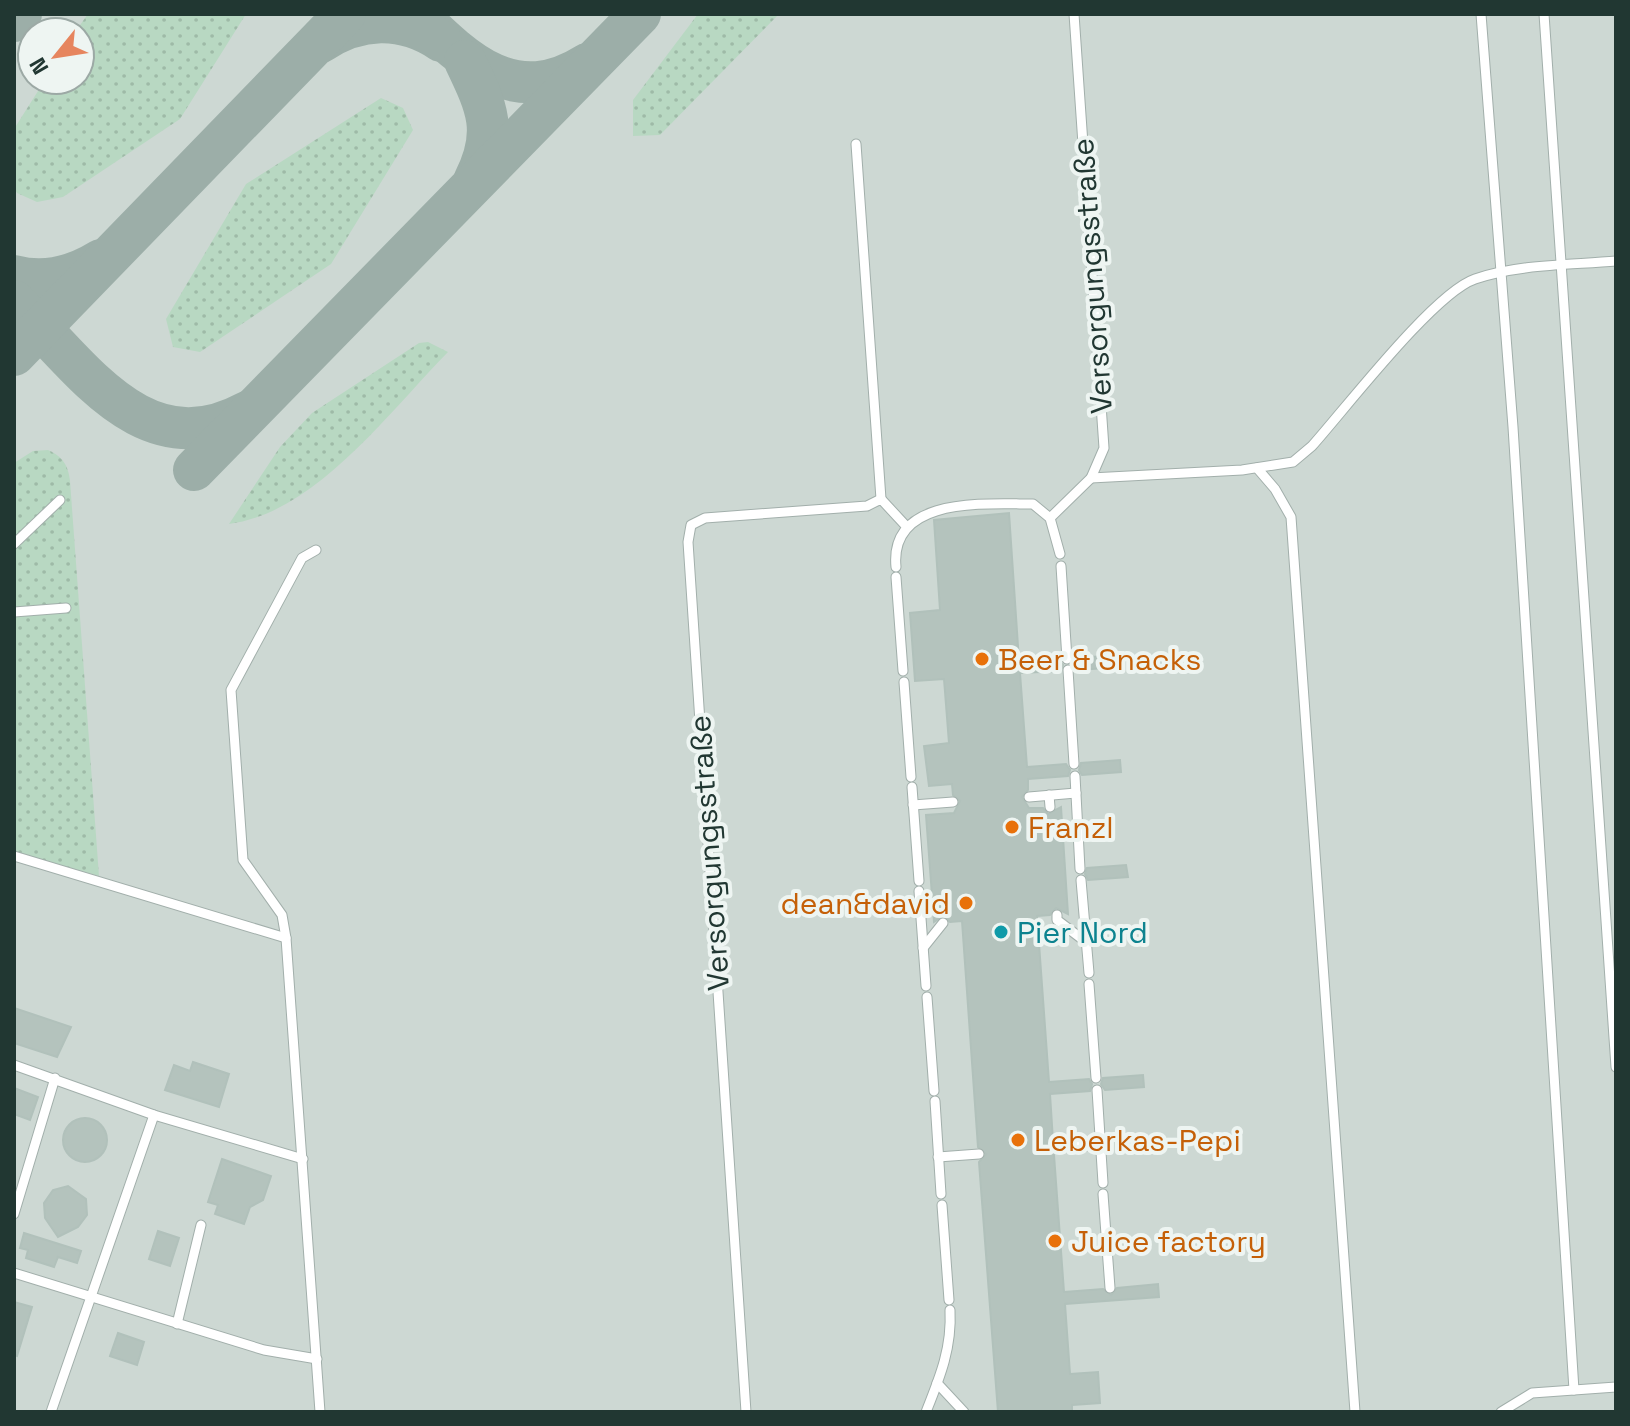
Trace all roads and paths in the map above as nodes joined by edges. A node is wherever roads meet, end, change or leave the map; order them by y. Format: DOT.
graph roads {
  1 [pos="1074,14"];
  2 [pos="1481,14"];
  3 [pos="1544,14"];
  4 [pos="856,144"];
  5 [pos="1616,261"];
  6 [pos="1561,266"];
  7 [pos="1498,274"];
  8 [pos="1257,468"];
  9 [pos="1091,478"];
  10 [pos="881,499"];
  11 [pos="60,500"];
  12 [pos="1050,518"];
  13 [pos="906,526"];
  14 [pos="14,544"];
  15 [pos="316,550"];
  16 [pos="1060,554"];
  17 [pos="1061,566"];
  18 [pos="66,608"];
  19 [pos="14,612"];
  20 [pos="1067,659"];
  21 [pos="1068,670"];
  22 [pos="1074,764"];
  23 [pos="1075,776"];
  24 [pos="1076,793"];
  25 [pos="1049,795"];
  26 [pos="1029,797"];
  27 [pos="953,802"];
  28 [pos="913,805"];
  29 [pos="1050,807"];
  30 [pos="14,856"];
  31 [pos="1080,869"];
  32 [pos="1081,880"];
  33 [pos="1057,915"];
  34 [pos="943,923"];
  35 [pos="286,938"];
  36 [pos="1086,942"];
  37 [pos="923,948"];
  38 [pos="14,1065"];
  39 [pos="1616,1067"];
  40 [pos="55,1078"];
  41 [pos="1096,1078"];
  42 [pos="1097,1090"];
  43 [pos="154,1115"];
  44 [pos="1100,1145"];
  45 [pos="1054,1148"];
  46 [pos="979,1154"];
  47 [pos="938,1157"];
  48 [pos="303,1159"];
  49 [pos="14,1214"];
  50 [pos="201,1225"];
  51 [pos="14,1273"];
  52 [pos="1110,1288"];
  53 [pos="92,1298"];
  54 [pos="177,1324"];
  55 [pos="317,1359"];
  56 [pos="937,1383"];
  57 [pos="1616,1387"];
  58 [pos="1574,1390"];
  59 [pos="51,1412"];
  60 [pos="320,1412"];
  61 [pos="746,1412"];
  62 [pos="926,1412"];
  63 [pos="964,1412"];
  64 [pos="1355,1412"];
  65 [pos="1501,1412"];
  1 -- 9 [label="lane, Versorgungsstraße"];
  2 -- 7 [label="lane"];
  3 -- 6 [label="lane"];
  4 -- 10 [label="lane"];
  5 -- 6 [label="lane"];
  6 -- 7 [label="lane"];
  6 -- 39 [label="lane"];
  7 -- 8 [label="lane"];
  7 -- 58 [label="lane"];
  8 -- 9 [label="lane"];
  8 -- 64 [label="lane"];
  9 -- 12 [label="lane, Versorgungsstraße"];
  10 -- 13 [label="lane"];
  10 -- 61 [label="lane, Versorgungsstraße"];
  11 -- 14 [label="lane"];
  12 -- 13 [label="lane"];
  12 -- 16 [label="lane"];
  13 -- 28 [label="lane"];
  15 -- 35 [label="lane"];
  17 -- 20 [label="lane"];
  18 -- 19 [label="lane"];
  21 -- 22 [label="lane"];
  23 -- 24 [label="lane"];
  24 -- 25 [label="lane"];
  24 -- 31 [label="lane"];
  25 -- 26 [label="lane"];
  25 -- 29 [label="lane"];
  27 -- 28 [label="lane"];
  28 -- 37 [label="lane"];
  30 -- 35 [label="lane"];
  32 -- 36 [label="lane"];
  33 -- 36 [label="lane"];
  34 -- 37 [label="lane"];
  35 -- 48 [label="lane"];
  36 -- 41 [label="lane"];
  37 -- 47 [label="lane"];
  38 -- 40 [label="lane"];
  40 -- 43 [label="lane"];
  40 -- 49 [label="lane"];
  42 -- 44 [label="lane"];
  43 -- 48 [label="lane"];
  43 -- 53 [label="lane"];
  44 -- 45 [label="lane"];
  44 -- 52 [label="lane"];
  46 -- 47 [label="lane"];
  47 -- 56 [label="lane"];
  48 -- 55 [label="lane"];
  50 -- 54 [label="lane"];
  51 -- 53 [label="lane"];
  53 -- 54 [label="lane"];
  53 -- 59 [label="lane"];
  54 -- 55 [label="lane"];
  55 -- 60 [label="lane"];
  56 -- 62 [label="lane"];
  56 -- 63 [label="lane"];
  57 -- 58 [label="lane"];
  58 -- 65 [label="lane"];
}
